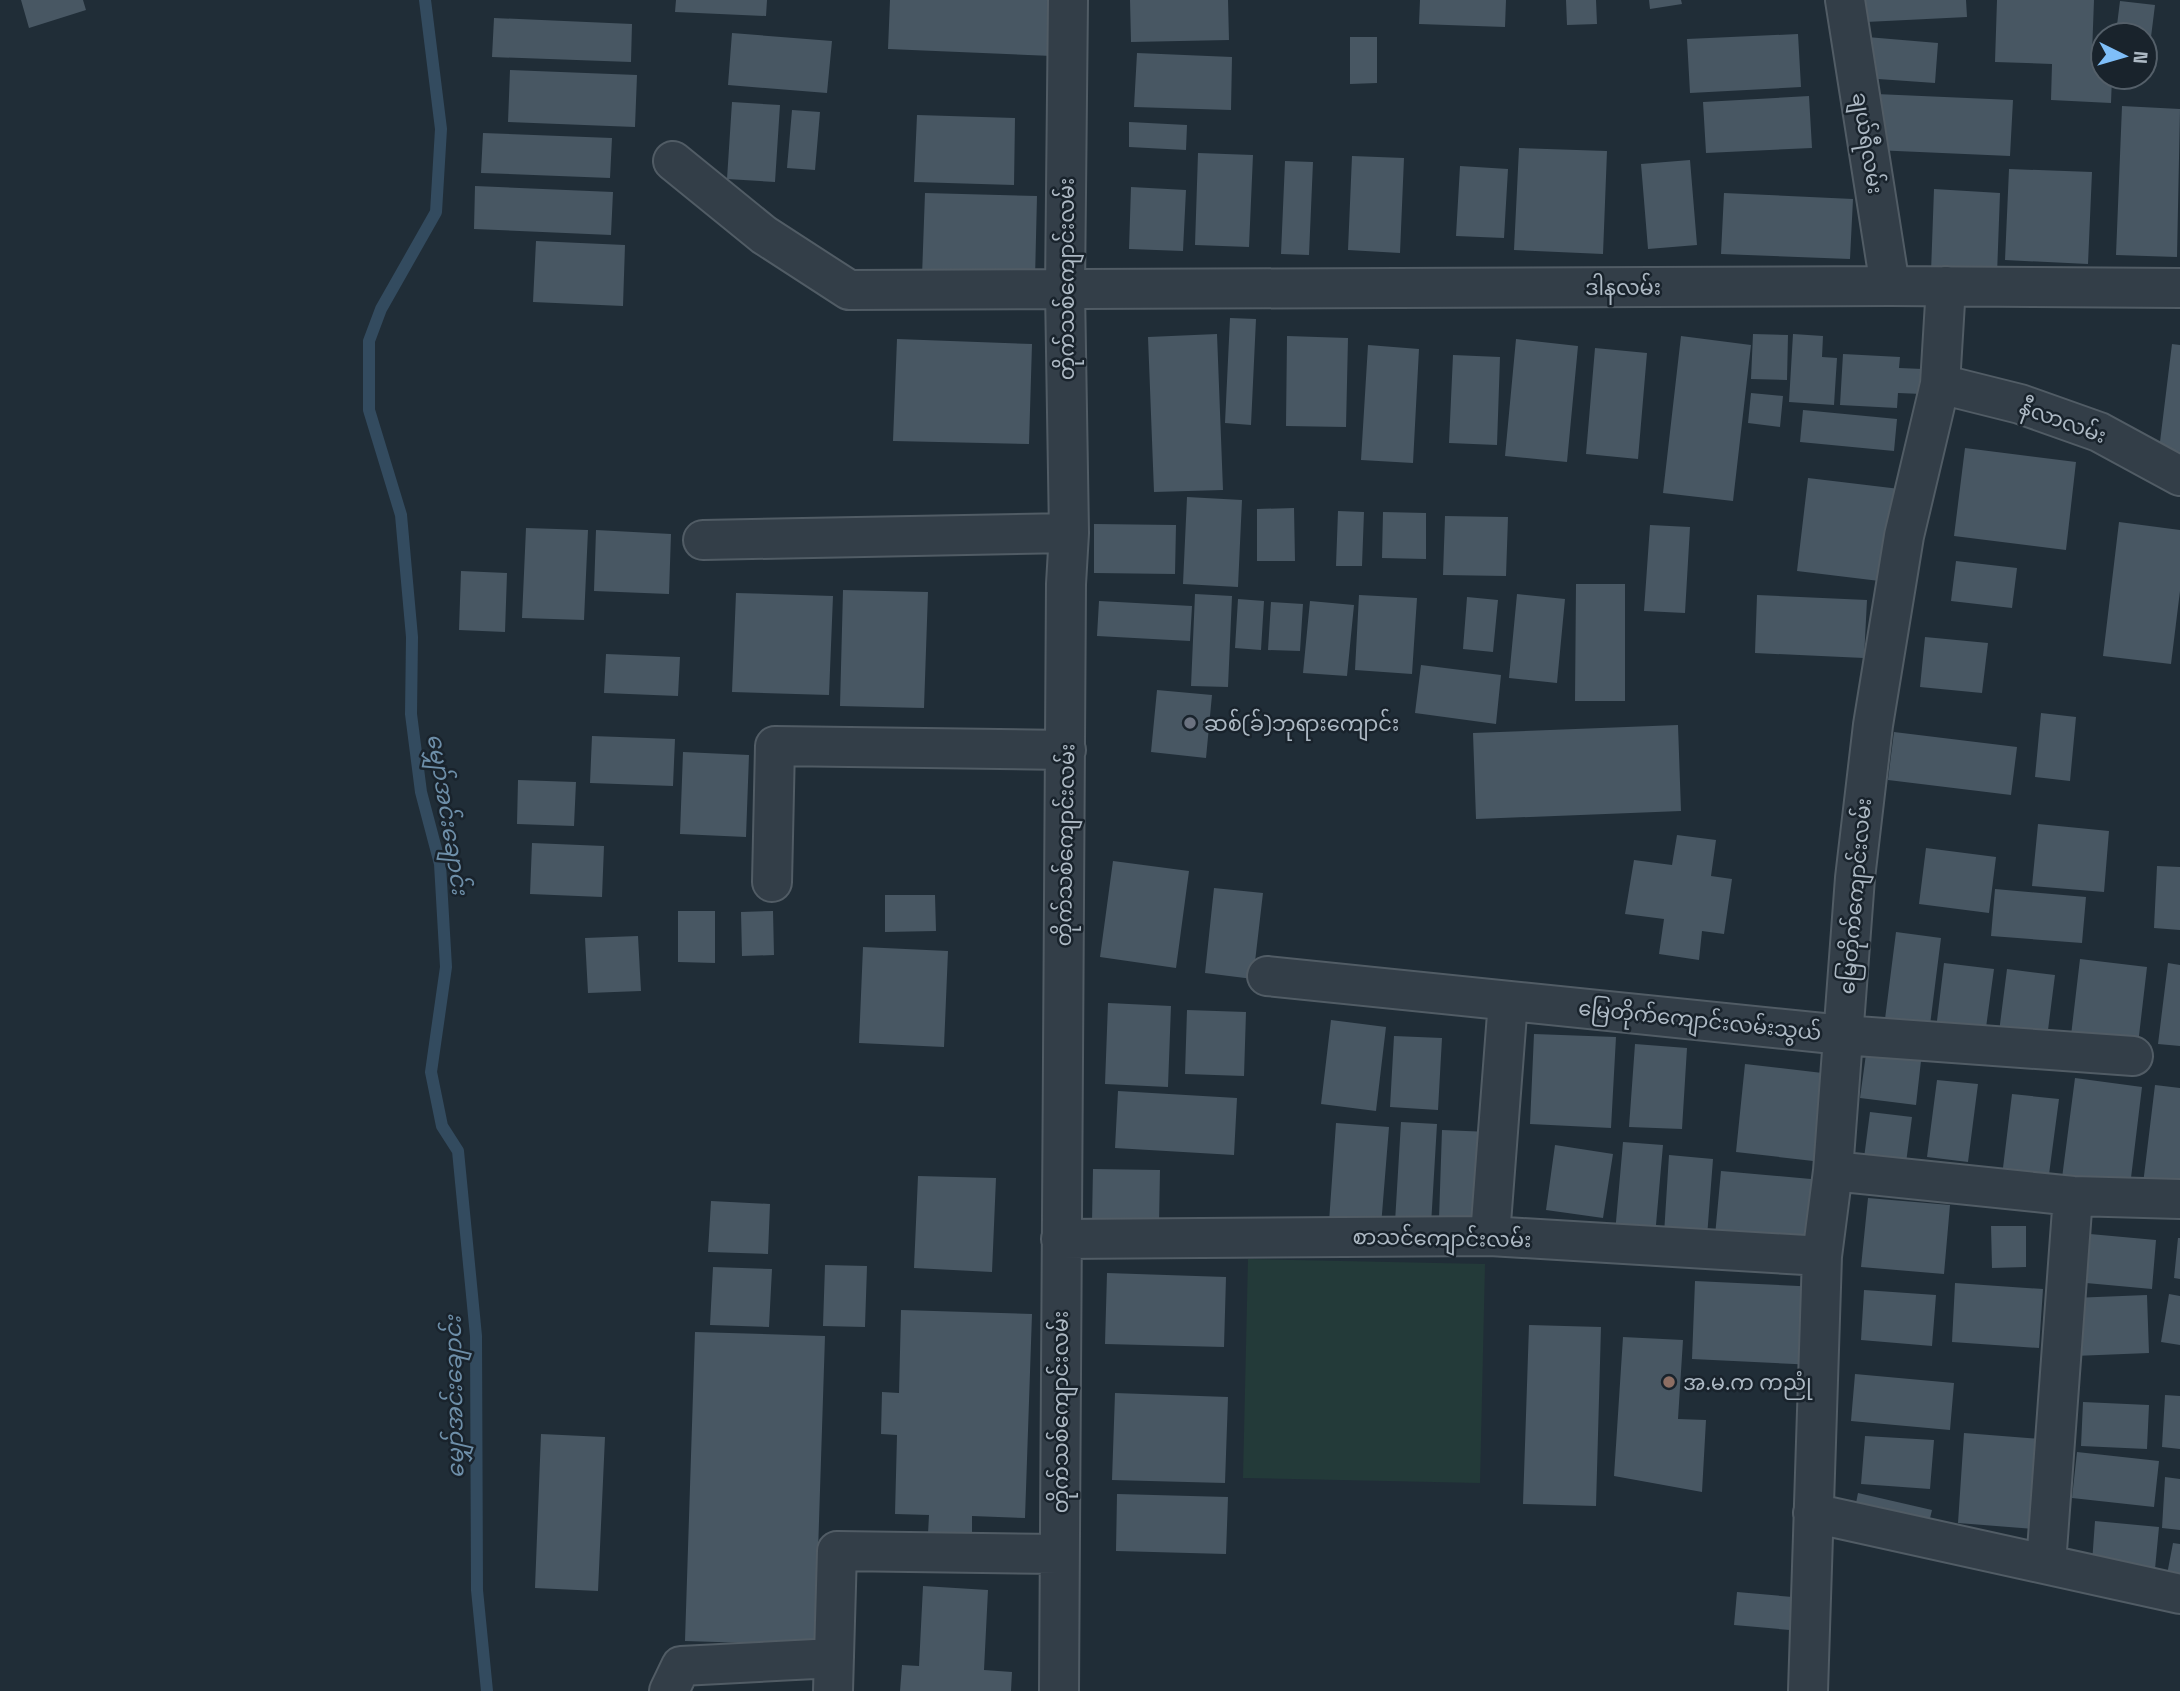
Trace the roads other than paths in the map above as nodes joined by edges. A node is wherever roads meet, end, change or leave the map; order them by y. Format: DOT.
graph roads {
  1 [pos="1068,0"];
  2 [pos="1845,0"];
  3 [pos="673,161"];
  4 [pos="1890,286"];
  5 [pos="1946,286"];
  6 [pos="2180,288"];
  7 [pos="1065,290"];
  8 [pos="1940,384"];
  9 [pos="2180,476"];
  10 [pos="1069,533"];
  11 [pos="703,540"];
  12 [pos="1066,750"];
  13 [pos="772,882"];
  14 [pos="1267,976"];
  15 [pos="1508,1001"];
  16 [pos="1843,1035"];
  17 [pos="2133,1056"];
  18 [pos="1833,1171"];
  19 [pos="2073,1196"];
  20 [pos="2180,1199"];
  21 [pos="1490,1237"];
  22 [pos="1061,1239"];
  23 [pos="1822,1256"];
  24 [pos="1813,1513"];
  25 [pos="1059,1554"];
  26 [pos="2046,1564"];
  27 [pos="2180,1594"];
  28 [pos="834,1675"];
  29 [pos="669,1691"];
  30 [pos="1059,1691"];
  31 [pos="1808,1691"];
  1 -- 7 [label="street, တိုက်သစ်ကျောင်းလမ်း"];
  2 -- 4 [label="street, ချယ်ရီလမ်း"];
  3 -- 7 [label="street, ဒါနလမ်း"];
  4 -- 5 [label="street, ဒါနလမ်း"];
  4 -- 7 [label="street, ဒါနလမ်း"];
  5 -- 6 [label="street, ဒါနလမ်း"];
  5 -- 8 [label="street, မြေတိုက်ကျောင်းလမ်း"];
  7 -- 10 [label="street, တိုက်သစ်ကျောင်းလမ်း"];
  8 -- 9 [label="street, နီလာလမ်း"];
  8 -- 16 [label="street, မြေတိုက်ကျောင်းလမ်း"];
  10 -- 11 [label="street"];
  10 -- 12 [label="street, တိုက်သစ်ကျောင်းလမ်း"];
  12 -- 13 [label="street"];
  12 -- 22 [label="street, တိုက်သစ်ကျောင်းလမ်း"];
  14 -- 15 [label="street, မြေတိုက်ကျောင်းလမ်းသွယ်"];
  15 -- 16 [label="street, မြေတိုက်ကျောင်းလမ်းသွယ်"];
  15 -- 21 [label="street"];
  16 -- 17 [label="street, မြေတိုက်ကျောင်းလမ်းသွယ်"];
  16 -- 18 [label="street, မြေတိုက်ကျောင်းလမ်း"];
  18 -- 19 [label="street"];
  18 -- 23 [label="street, မြေတိုက်ကျောင်းလမ်း"];
  19 -- 20 [label="street"];
  19 -- 26 [label="street"];
  21 -- 22 [label="street, စာသင်ကျောင်းလမ်း"];
  21 -- 23 [label="street, စာသင်ကျောင်းလမ်း"];
  22 -- 25 [label="street, တိုက်သစ်ကျောင်းလမ်း"];
  23 -- 24 [label="street, မြေတိုက်ကျောင်းလမ်း"];
  24 -- 26 [label="street"];
  24 -- 31 [label="street, မြေတိုက်ကျောင်းလမ်း"];
  25 -- 28 [label="street"];
  25 -- 30 [label="street, တိုက်သစ်ကျောင်းလမ်း"];
  26 -- 27 [label="street"];
  28 -- 29 [label="street"];
}
